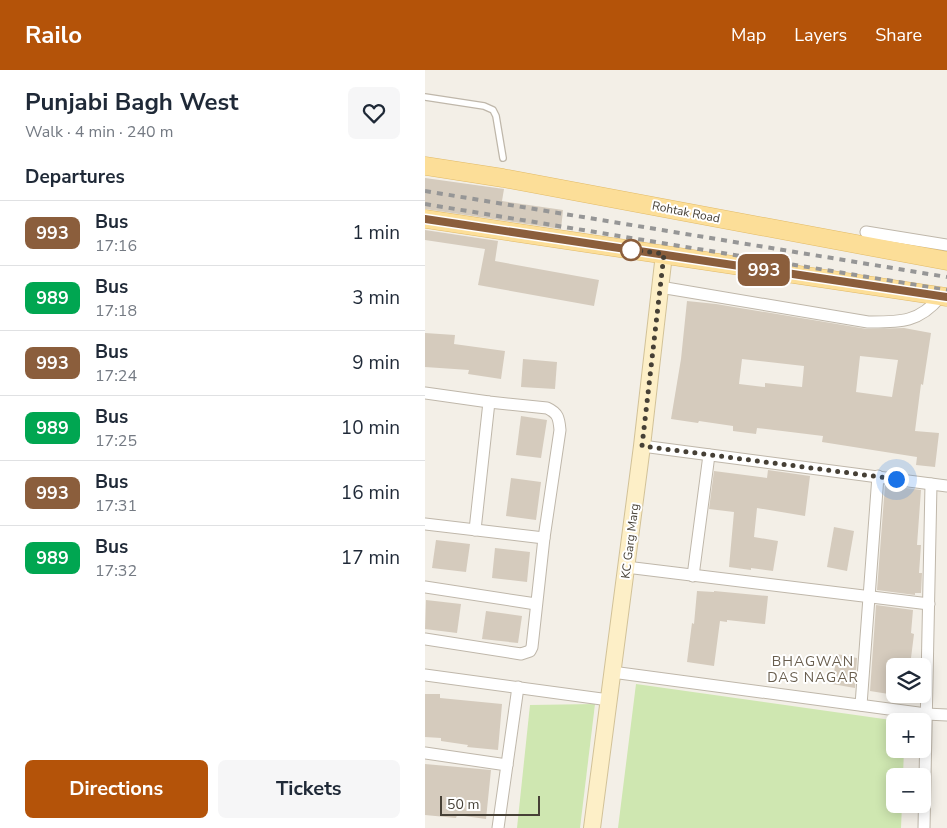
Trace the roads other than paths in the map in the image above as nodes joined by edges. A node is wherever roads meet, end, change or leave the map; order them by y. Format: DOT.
graph roads {
  1 [pos="425,97"];
  2 [pos="503,158"];
  3 [pos="425,166"];
  4 [pos="425,220"];
  5 [pos="866,232"];
  6 [pos="947,245"];
  7 [pos="664,254"];
  8 [pos="947,261"];
  9 [pos="660,287"];
  10 [pos="944,297"];
  11 [pos="425,393"];
  12 [pos="489,402"];
  13 [pos="642,446"];
  14 [pos="709,454"];
  15 [pos="878,476"];
  16 [pos="931,484"];
  17 [pos="947,486"];
  18 [pos="425,524"];
  19 [pos="475,530"];
  20 [pos="544,538"];
  21 [pos="626,568"];
  22 [pos="693,576"];
  23 [pos="425,587"];
  24 [pos="869,597"];
  25 [pos="536,604"];
  26 [pos="929,604"];
  27 [pos="425,640"];
  28 [pos="612,672"];
  29 [pos="425,674"];
  30 [pos="518,687"];
  31 [pos="609,700"];
  32 [pos="861,705"];
  33 [pos="919,713"];
  34 [pos="926,713"];
  35 [pos="931,714"];
  36 [pos="947,715"];
  37 [pos="425,753"];
  38 [pos="925,758"];
  39 [pos="507,765"];
  40 [pos="498,828"];
  41 [pos="592,828"];
  42 [pos="924,828"];
  1 -- 2 [label="lane"];
  3 -- 8 [label="main road, Rohtak Road"];
  4 -- 7 [label="main road"];
  5 -- 6 [label="street"];
  7 -- 9 [label="street, KC Garg Marg"];
  7 -- 10 [label="main road"];
  9 -- 10 [label="street"];
  9 -- 13 [label="street, KC Garg Marg"];
  11 -- 12 [label="street"];
  12 -- 19 [label="street"];
  12 -- 20 [label="street"];
  13 -- 14 [label="street"];
  13 -- 21 [label="street, KC Garg Marg"];
  14 -- 15 [label="street"];
  14 -- 22 [label="street"];
  15 -- 16 [label="street"];
  15 -- 24 [label="street"];
  16 -- 17 [label="street"];
  16 -- 26 [label="street"];
  18 -- 19 [label="street"];
  19 -- 20 [label="street"];
  20 -- 25 [label="street"];
  21 -- 22 [label="street"];
  21 -- 28 [label="street, KC Garg Marg"];
  22 -- 24 [label="street"];
  23 -- 25 [label="street"];
  24 -- 26 [label="street"];
  24 -- 32 [label="street"];
  25 -- 27 [label="street"];
  26 -- 34 [label="street"];
  28 -- 31 [label="street, KC Garg Marg"];
  28 -- 32 [label="street"];
  29 -- 30 [label="street"];
  30 -- 31 [label="street"];
  30 -- 39 [label="street"];
  31 -- 41 [label="street, KC Garg Marg"];
  32 -- 33 [label="street"];
  35 -- 36 [label="street"];
  37 -- 39 [label="street"];
  38 -- 42 [label="street"];
  39 -- 40 [label="street"];
}
